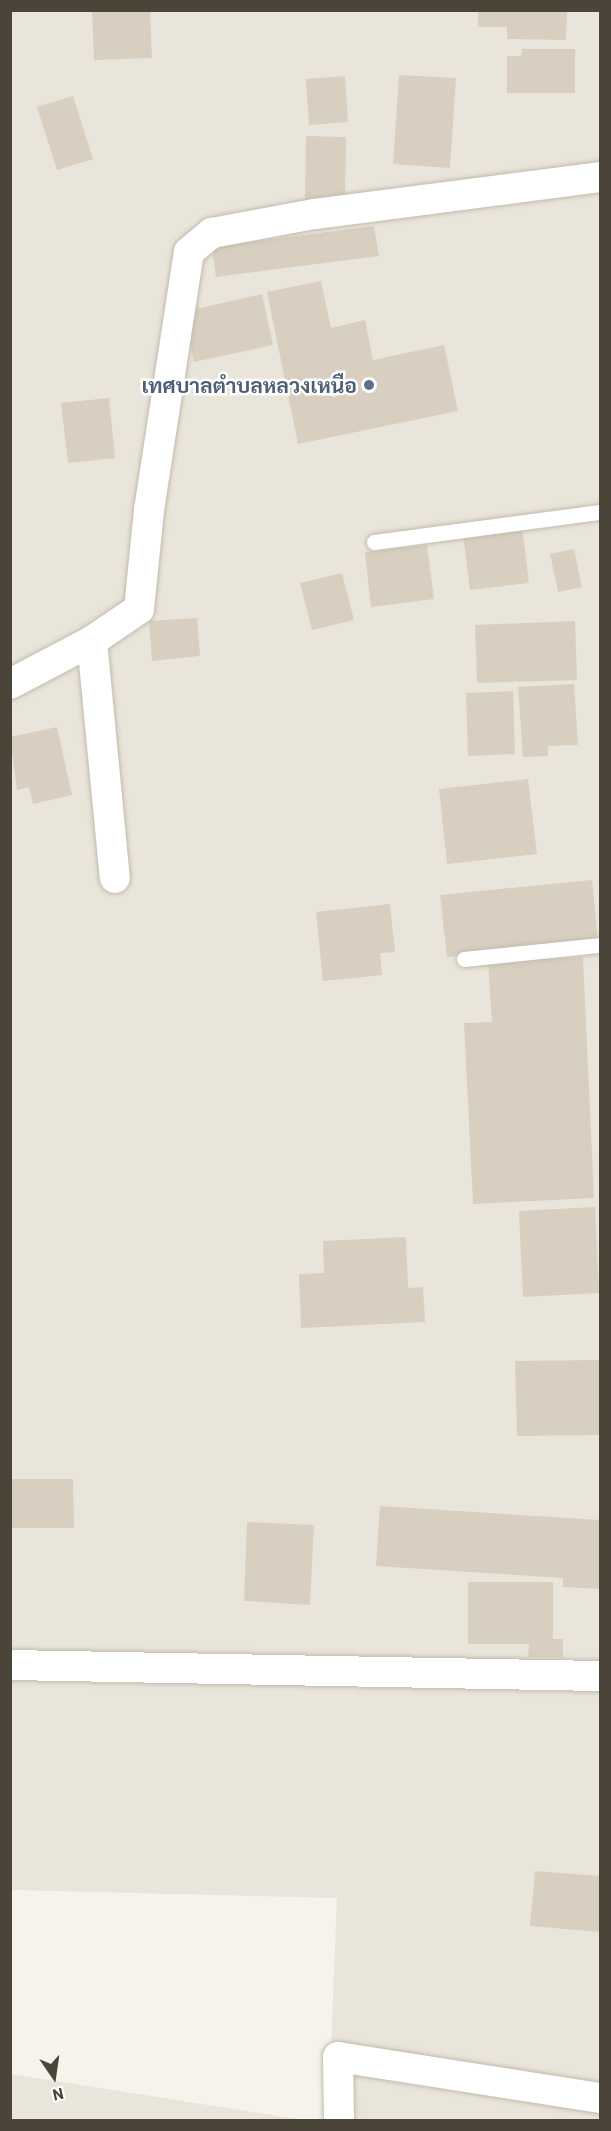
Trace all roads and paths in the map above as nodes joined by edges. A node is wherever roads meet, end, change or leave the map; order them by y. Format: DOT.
graph roads {
  1 [pos="600,177"];
  2 [pos="600,512"];
  3 [pos="374,542"];
  4 [pos="92,642"];
  5 [pos="10,684"];
  6 [pos="115,878"];
  7 [pos="600,945"];
  8 [pos="464,959"];
  9 [pos="10,1665"];
  10 [pos="600,1676"];
  11 [pos="600,2098"];
  12 [pos="339,2121"];
  1 -- 4 [label="street"];
  2 -- 3 [label="lane"];
  4 -- 5 [label="street"];
  4 -- 6 [label="street"];
  7 -- 8 [label="lane"];
  9 -- 10 [label="street"];
  11 -- 12 [label="street"];
}
